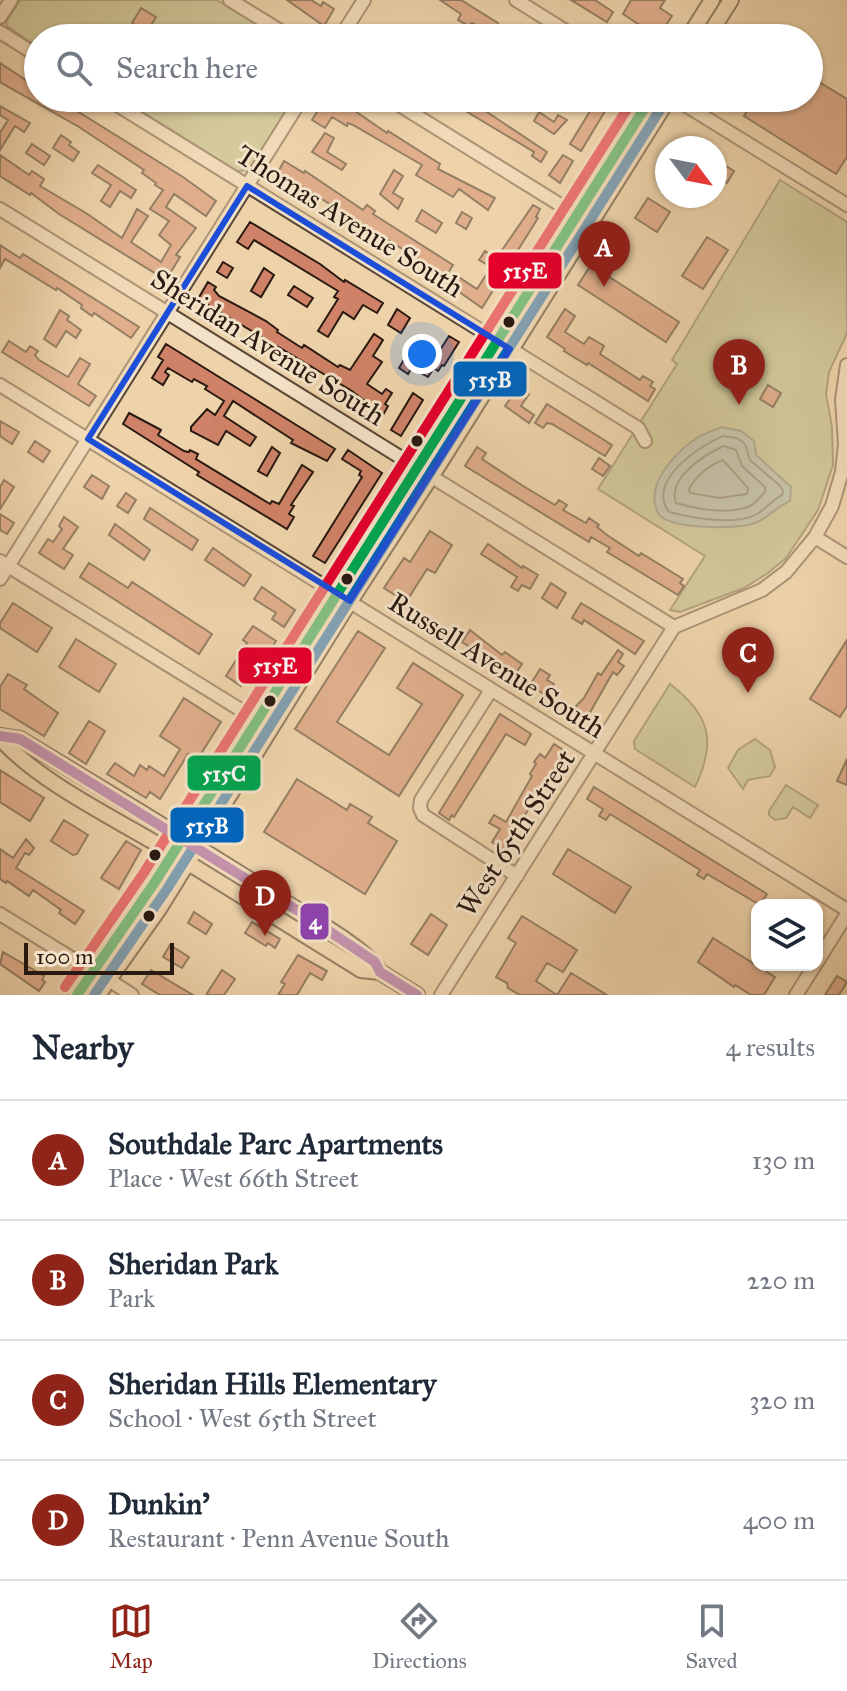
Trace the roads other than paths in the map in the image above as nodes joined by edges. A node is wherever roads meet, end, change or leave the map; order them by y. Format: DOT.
graph roads {
  1 [pos="11,0"];
  2 [pos="230,0"];
  3 [pos="364,0"];
  4 [pos="516,0"];
  5 [pos="712,0"];
  6 [pos="731,0"];
  7 [pos="0,17"];
  8 [pos="269,24"];
  9 [pos="349,24"];
  10 [pos="555,24"];
  11 [pos="697,24"];
  12 [pos="716,24"];
  13 [pos="0,32"];
  14 [pos="24,47"];
  15 [pos="128,112"];
  16 [pos="293,112"];
  17 [pos="411,112"];
  18 [pos="643,112"];
  19 [pos="661,112"];
  20 [pos="694,112"];
  21 [pos="247,186"];
  22 [pos="847,205"];
  23 [pos="0,209"];
  24 [pos="583,218"];
  25 [pos="167,313"];
  26 [pos="504,345"];
  27 [pos="847,365"];
  28 [pos="845,381"];
  29 [pos="0,385"];
  30 [pos="88,439"];
  31 [pos="645,441"];
  32 [pos="417,467"];
  33 [pos="431,477"];
  34 [pos="815,537"];
  35 [pos="847,557"];
  36 [pos="4,563"];
  37 [pos="0,579"];
  38 [pos="344,598"];
  39 [pos="674,627"];
  40 [pos="491,690"];
  41 [pos="257,720"];
  42 [pos="272,729"];
  43 [pos="0,737"];
  44 [pos="595,754"];
  45 [pos="182,838"];
  46 [pos="197,847"];
  47 [pos="173,854"];
  48 [pos="188,864"];
  49 [pos="517,876"];
  50 [pos="847,912"];
  51 [pos="0,914"];
  52 [pos="823,951"];
  53 [pos="811,971"];
  54 [pos="94,972"];
  55 [pos="380,972"];
  56 [pos="109,980"];
  57 [pos="77,995"];
  58 [pos="98,995"];
  59 [pos="132,995"];
  60 [pos="417,995"];
  61 [pos="441,995"];
  62 [pos="796,995"];
  1 -- 7 [label="street"];
  2 -- 8 [label="street"];
  3 -- 9 [label="street"];
  4 -- 10 [label="street"];
  5 -- 11 [label="main road"];
  6 -- 12 [label="main road"];
  13 -- 14 [label="street"];
  15 -- 21 [label="street, Thomas Avenue South"];
  16 -- 21 [label="street"];
  17 -- 24 [label="street"];
  18 -- 24 [label="main road"];
  19 -- 24 [label="main road"];
  20 -- 22 [label="street"];
  21 -- 25 [label="street"];
  21 -- 26 [label="street, Thomas Avenue South"];
  23 -- 25 [label="street, Sheridan Avenue South"];
  24 -- 26 [label="main road"];
  25 -- 30 [label="street"];
  25 -- 32 [label="street, Sheridan Avenue South"];
  26 -- 31 [label="street, Thomas Avenue South"];
  26 -- 32 [label="main road"];
  26 -- 33 [label="main road"];
  27 -- 28 [label="street"];
  28 -- 34 [label="street"];
  29 -- 30 [label="street, Russell Avenue South"];
  30 -- 36 [label="street"];
  30 -- 38 [label="street, Russell Avenue South"];
  32 -- 33 [label="street, Sheridan Avenue South"];
  32 -- 38 [label="main road"];
  33 -- 38 [label="main road"];
  33 -- 39 [label="street, Sheridan Avenue South"];
  34 -- 35 [label="street"];
  34 -- 39 [label="street"];
  36 -- 37 [label="street"];
  36 -- 41 [label="street"];
  38 -- 40 [label="street, Russell Avenue South"];
  38 -- 41 [label="main road"];
  38 -- 42 [label="main road"];
  39 -- 44 [label="street, West 65th Street"];
  40 -- 44 [label="street, Russell Avenue South"];
  40 -- 49 [label="street"];
  41 -- 42 [label="street"];
  41 -- 45 [label="main road"];
  42 -- 46 [label="main road"];
  43 -- 45 [label="main road"];
  43 -- 47 [label="main road"];
  44 -- 49 [label="street, West 65th Street"];
  44 -- 50 [label="street, Russell Avenue South"];
  45 -- 46 [label="main road"];
  45 -- 47 [label="main road"];
  46 -- 48 [label="main road"];
  46 -- 55 [label="main road"];
  47 -- 48 [label="main road"];
  47 -- 54 [label="main road"];
  48 -- 55 [label="main road"];
  48 -- 56 [label="main road"];
  49 -- 61 [label="street, West 65th Street"];
  50 -- 52 [label="street"];
  51 -- 54 [label="street"];
  53 -- 62 [label="street"];
  54 -- 57 [label="main road"];
  55 -- 60 [label="main road"];
  56 -- 58 [label="main road"];
  56 -- 59 [label="street"];
}
